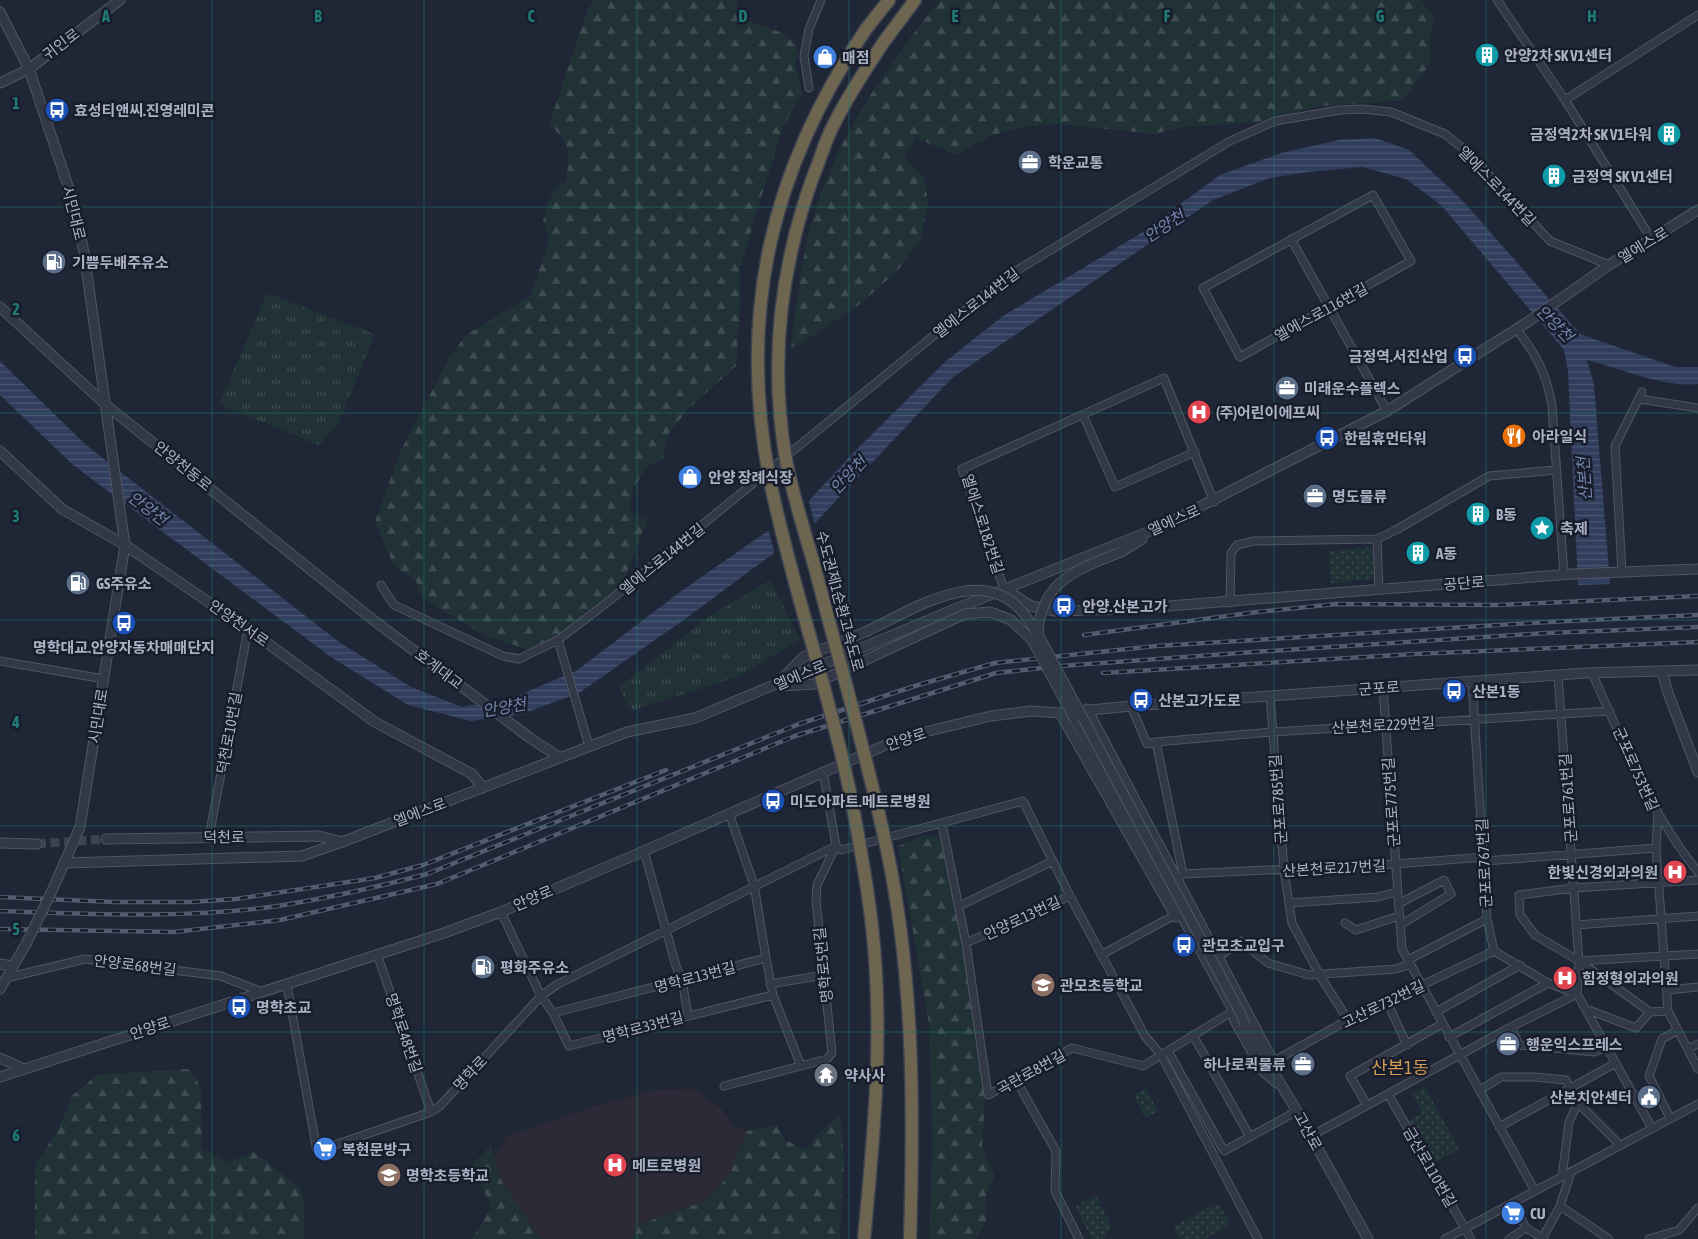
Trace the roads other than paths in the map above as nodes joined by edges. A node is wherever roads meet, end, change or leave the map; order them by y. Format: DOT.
graph roads {
  1 [pos="120,0"];
  2 [pos="821,0"];
  3 [pos="889,0"];
  4 [pos="915,0"];
  5 [pos="1498,0"];
  6 [pos="0,12"];
  7 [pos="1698,15"];
  8 [pos="29,69"];
  9 [pos="0,83"];
  10 [pos="809,88"];
  11 [pos="1565,100"];
  12 [pos="1698,210"];
  13 [pos="1292,239"];
  14 [pos="1652,240"];
  15 [pos="1609,265"];
  16 [pos="0,307"];
  17 [pos="1328,307"];
  18 [pos="1516,329"];
  19 [pos="106,405"];
  20 [pos="1698,408"];
  21 [pos="1387,411"];
  22 [pos="1083,415"];
  23 [pos="0,451"];
  24 [pos="1195,452"];
  25 [pos="1556,470"];
  26 [pos="1214,502"];
  27 [pos="1160,527"];
  28 [pos="1377,539"];
  29 [pos="125,545"];
  30 [pos="1698,569"];
  31 [pos="1622,572"];
  32 [pos="1568,575"];
  33 [pos="381,585"];
  34 [pos="1004,589"];
  35 [pos="1380,589"];
  36 [pos="1230,603"];
  37 [pos="372,619"];
  38 [pos="248,629"];
  39 [pos="1038,634"];
  40 [pos="558,640"];
  41 [pos="0,661"];
  42 [pos="1698,670"];
  43 [pos="1662,671"];
  44 [pos="1589,673"];
  45 [pos="1558,675"];
  46 [pos="104,679"];
  47 [pos="1472,681"];
  48 [pos="774,686"];
  49 [pos="1383,688"];
  50 [pos="1270,696"];
  51 [pos="1131,706"];
  52 [pos="1087,709"];
  53 [pos="1610,711"];
  54 [pos="1060,713"];
  55 [pos="1561,714"];
  56 [pos="1475,720"];
  57 [pos="1386,725"];
  58 [pos="1273,732"];
  59 [pos="1156,742"];
  60 [pos="589,746"];
  61 [pos="559,757"];
  62 [pos="1696,759"];
  63 [pos="824,771"];
  64 [pos="1698,772"];
  65 [pos="483,788"];
  66 [pos="729,813"];
  67 [pos="1658,813"];
  68 [pos="942,824"];
  69 [pos="209,837"];
  70 [pos="106,839"];
  71 [pos="342,842"];
  72 [pos="0,843"];
  73 [pos="37,844"];
  74 [pos="836,846"];
  75 [pos="1656,848"];
  76 [pos="644,851"];
  77 [pos="1571,854"];
  78 [pos="1485,859"];
  79 [pos="1053,861"];
  80 [pos="66,862"];
  81 [pos="1395,864"];
  82 [pos="1284,870"];
  83 [pos="1698,872"];
  84 [pos="1180,877"];
  85 [pos="1698,880"];
  86 [pos="1659,883"];
  87 [pos="754,885"];
  88 [pos="1574,888"];
  89 [pos="1397,892"];
  90 [pos="1070,896"];
  91 [pos="1289,903"];
  92 [pos="1398,904"];
  93 [pos="959,906"];
  94 [pos="501,912"];
  95 [pos="1175,915"];
  96 [pos="1399,916"];
  97 [pos="1698,916"];
  98 [pos="1488,919"];
  99 [pos="1662,919"];
  100 [pos="1345,923"];
  101 [pos="1400,925"];
  102 [pos="1576,925"];
  103 [pos="667,929"];
  104 [pos="966,944"];
  105 [pos="1494,951"];
  106 [pos="377,954"];
  107 [pos="1698,954"];
  108 [pos="1101,955"];
  109 [pos="1664,956"];
  110 [pos="766,958"];
  111 [pos="1217,958"];
  112 [pos="1579,961"];
  113 [pos="1409,962"];
  114 [pos="0,964"];
  115 [pos="1520,965"];
  116 [pos="12,966"];
  117 [pos="1318,973"];
  118 [pos="824,975"];
  119 [pos="6,978"];
  120 [pos="682,980"];
  121 [pos="1548,982"];
  122 [pos="770,984"];
  123 [pos="287,985"];
  124 [pos="1422,986"];
  125 [pos="1698,987"];
  126 [pos="0,989"];
  127 [pos="1667,990"];
  128 [pos="262,992"];
  129 [pos="1577,994"];
  130 [pos="773,995"];
  131 [pos="541,996"];
  132 [pos="1387,1002"];
  133 [pos="1586,1008"];
  134 [pos="1668,1011"];
  135 [pos="1436,1012"];
  136 [pos="1650,1012"];
  137 [pos="553,1013"];
  138 [pos="1230,1013"];
  139 [pos="688,1015"];
  140 [pos="1348,1020"];
  141 [pos="1442,1024"];
  142 [pos="1245,1025"];
  143 [pos="1510,1027"];
  144 [pos="1678,1030"];
  145 [pos="1193,1034"];
  146 [pos="1449,1038"];
  147 [pos="1698,1044"];
  148 [pos="1407,1045"];
  149 [pos="1607,1046"];
  150 [pos="1688,1049"];
  151 [pos="1164,1053"];
  152 [pos="1460,1055"];
  153 [pos="0,1058"];
  154 [pos="1274,1061"];
  155 [pos="1616,1063"];
  156 [pos="801,1066"];
  157 [pos="24,1069"];
  158 [pos="1698,1069"];
  159 [pos="0,1077"];
  160 [pos="1016,1080"];
  161 [pos="724,1086"];
  162 [pos="1284,1089"];
  163 [pos="1572,1089"];
  164 [pos="1480,1090"];
  165 [pos="1388,1094"];
  166 [pos="1578,1103"];
  167 [pos="1698,1104"];
  168 [pos="1367,1105"];
  169 [pos="1297,1110"];
  170 [pos="432,1112"];
  171 [pos="1670,1118"];
  172 [pos="1499,1127"];
  173 [pos="1652,1128"];
  174 [pos="1311,1136"];
  175 [pos="1250,1137"];
  176 [pos="1620,1145"];
  177 [pos="1571,1172"];
  178 [pos="1562,1177"];
  179 [pos="1535,1191"];
  180 [pos="1513,1203"];
  181 [pos="1560,1206"];
  182 [pos="1698,1208"];
  183 [pos="1465,1228"];
  184 [pos="1526,1228"];
  185 [pos="864,1239"];
  186 [pos="910,1239"];
  187 [pos="1079,1239"];
  188 [pos="1258,1239"];
  189 [pos="1368,1239"];
  190 [pos="1446,1239"];
  191 [pos="1471,1239"];
  192 [pos="1509,1239"];
  193 [pos="1543,1239"];
  194 [pos="1609,1239"];
  195 [pos="1649,1239"];
  1 -- 8 [label="street, 귀인로"];
  2 -- 10 [label="street"];
  3 -- 185 [label="highway, bridge"];
  4 -- 186 [label="highway, 수도권제1순환고속도로, bridge"];
  5 -- 11 [label="street"];
  6 -- 8 [label="street, 시민대로"];
  7 -- 11 [label="street"];
  8 -- 9 [label="street, 귀인로"];
  8 -- 19 [label="street, 시민대로"];
  11 -- 14 [label="street"];
  12 -- 14 [label="street, 엘에스로"];
  13 -- 17 [label="street"];
  13 -- 17 [label="street, 엘에스로116번길"];
  13 -- 17 [label="street, 엘에스로116번길"];
  14 -- 15 [label="street, 엘에스로"];
  15 -- 18 [label="street, 엘에스로"];
  15 -- 40 [label="street, 엘에스로144번길"];
  16 -- 19 [label="street, 안양천동로"];
  17 -- 21 [label="street"];
  18 -- 21 [label="street, 엘에스로"];
  18 -- 25 [label="street"];
  19 -- 29 [label="street, 시민대로"];
  19 -- 37 [label="street, 안양천동로"];
  20 -- 31 [label="street"];
  21 -- 26 [label="street, 엘에스로"];
  22 -- 24 [label="street"];
  22 -- 24 [label="street, 엘에스로182번길"];
  22 -- 34 [label="street, 엘에스로182번길"];
  23 -- 29 [label="street, 안양천서로"];
  24 -- 26 [label="street, 엘에스로182번길"];
  25 -- 28 [label="street"];
  25 -- 32 [label="street"];
  26 -- 27 [label="street, 엘에스로"];
  27 -- 34 [label="street, 엘에스로"];
  27 -- 39 [label="street, bridge"];
  28 -- 35 [label="street"];
  28 -- 36 [label="street"];
  29 -- 38 [label="street, 안양천서로"];
  29 -- 46 [label="street, 시민대로"];
  30 -- 31 [label="street, 공단로"];
  31 -- 32 [label="street, 공단로"];
  32 -- 35 [label="street, 공단로"];
  33 -- 40 [label="street, 엘에스로144번길"];
  34 -- 36 [label="street, 공단로"];
  34 -- 48 [label="street, 엘에스로"];
  35 -- 36 [label="street, 공단로"];
  37 -- 61 [label="street, 호계대교, bridge"];
  38 -- 65 [label="street, 안양천서로"];
  38 -- 69 [label="street, 덕천로10번길"];
  39 -- 48 [label="street, bridge"];
  39 -- 142 [label="street, bridge"];
  40 -- 60 [label="street"];
  41 -- 46 [label="street"];
  42 -- 43 [label="street, 군포로"];
  43 -- 44 [label="street, 군포로"];
  43 -- 62 [label="street"];
  44 -- 45 [label="street, 군포로"];
  44 -- 53 [label="street, 군포로753번길"];
  45 -- 47 [label="street, 군포로"];
  45 -- 55 [label="street, 군포로761번길"];
  46 -- 80 [label="street, 시민대로"];
  47 -- 49 [label="street, 군포로"];
  47 -- 56 [label="street, 군포로767번길"];
  48 -- 60 [label="street, 엘에스로"];
  48 -- 142 [label="street, bridge"];
  49 -- 50 [label="street, 군포로"];
  49 -- 57 [label="street, 군포로775번길"];
  50 -- 51 [label="street, 군포로"];
  50 -- 58 [label="street, 군포로785번길"];
  51 -- 52 [label="street, 군포로"];
  51 -- 59 [label="street"];
  52 -- 54 [label="street, 군포로"];
  52 -- 84 [label="street"];
  53 -- 55 [label="street, 산본천로229번길"];
  53 -- 67 [label="street, 군포로753번길"];
  54 -- 63 [label="street, 안양로"];
  54 -- 95 [label="street"];
  55 -- 56 [label="street, 산본천로229번길"];
  55 -- 77 [label="street, 군포로761번길"];
  56 -- 57 [label="street, 산본천로229번길"];
  56 -- 78 [label="street, 군포로767번길"];
  57 -- 58 [label="street, 산본천로229번길"];
  57 -- 81 [label="street, 군포로775번길"];
  58 -- 59 [label="street, 산본천로229번길"];
  58 -- 82 [label="street, 군포로785번길"];
  59 -- 84 [label="street"];
  60 -- 61 [label="street, 엘에스로"];
  61 -- 65 [label="street, 엘에스로"];
  62 -- 64 [label="street"];
  63 -- 66 [label="street, 안양로"];
  63 -- 74 [label="street"];
  65 -- 71 [label="street, 엘에스로"];
  66 -- 76 [label="street, 안양로"];
  66 -- 87 [label="street"];
  67 -- 75 [label="street, 군포로753번길"];
  67 -- 83 [label="street"];
  68 -- 74 [label="street, 안양로13번길"];
  68 -- 79 [label="street, 안양로13번길"];
  68 -- 93 [label="street, 안양로13번길"];
  69 -- 70 [label="street, 덕천로"];
  69 -- 71 [label="street, 덕천로"];
  71 -- 80 [label="street, 엘에스로"];
  72 -- 73 [label="street"];
  74 -- 87 [label="street, 명학로"];
  74 -- 118 [label="street, 명학로5번길"];
  75 -- 77 [label="street, 산본천로217번길"];
  75 -- 86 [label="street, 군포로753번길"];
  76 -- 94 [label="street, 안양로"];
  76 -- 103 [label="street"];
  77 -- 78 [label="street, 산본천로217번길"];
  77 -- 88 [label="street, 군포로761번길"];
  78 -- 81 [label="street, 산본천로217번길"];
  78 -- 98 [label="street, 군포로767번길"];
  79 -- 90 [label="street, 안양로13번길"];
  79 -- 93 [label="street"];
  80 -- 116 [label="street, 시민대로, bridge"];
  81 -- 82 [label="street, 산본천로217번길"];
  81 -- 89 [label="street, 군포로775번길"];
  82 -- 84 [label="street, 산본천로217번길"];
  82 -- 91 [label="street, 군포로785번길"];
  84 -- 111 [label="street"];
  85 -- 86 [label="street"];
  86 -- 88 [label="street"];
  86 -- 99 [label="street, 군포로753번길"];
  87 -- 103 [label="street, 명학로"];
  87 -- 110 [label="street"];
  88 -- 102 [label="street, 군포로761번길"];
  88 -- 112 [label="street"];
  89 -- 91 [label="street"];
  89 -- 92 [label="street, 군포로775번길"];
  90 -- 104 [label="street, 안양로13번길"];
  90 -- 108 [label="street"];
  91 -- 117 [label="street, 군포로785번길"];
  92 -- 96 [label="street, 군포로775번길"];
  92 -- 101 [label="street"];
  93 -- 104 [label="street, 안양로13번길"];
  94 -- 106 [label="street, 안양로"];
  94 -- 131 [label="street, 명학로33번길"];
  95 -- 108 [label="street"];
  95 -- 138 [label="street"];
  96 -- 100 [label="street"];
  96 -- 101 [label="street, 군포로775번길"];
  97 -- 99 [label="street"];
  98 -- 105 [label="street, 군포로767번길"];
  98 -- 113 [label="street"];
  99 -- 102 [label="street"];
  99 -- 109 [label="street, 군포로753번길"];
  101 -- 113 [label="street, 군포로775번길"];
  102 -- 112 [label="street, 군포로761번길"];
  103 -- 120 [label="street"];
  103 -- 131 [label="street, 명학로"];
  104 -- 160 [label="street, 곡란로8번길"];
  105 -- 115 [label="street"];
  105 -- 124 [label="street, 고산로732번길"];
  106 -- 123 [label="street, 안양로"];
  106 -- 170 [label="street, 명학로48번길"];
  107 -- 109 [label="street"];
  108 -- 151 [label="street"];
  109 -- 112 [label="street"];
  109 -- 127 [label="street, 군포로753번길"];
  110 -- 120 [label="street, 명학로13번길"];
  110 -- 122 [label="street"];
  111 -- 117 [label="street"];
  111 -- 154 [label="street"];
  112 -- 129 [label="street, 군포로761번길"];
  112 -- 136 [label="street"];
  113 -- 117 [label="street"];
  113 -- 124 [label="street, 군포로775번길"];
  114 -- 116 [label="street"];
  115 -- 121 [label="street"];
  115 -- 135 [label="street"];
  116 -- 119 [label="street"];
  117 -- 140 [label="street, 군포로785번길"];
  118 -- 122 [label="street"];
  118 -- 156 [label="street, 명학로5번길"];
  119 -- 126 [label="street"];
  119 -- 128 [label="street, 안양로68번길"];
  120 -- 137 [label="street, 명학로13번길"];
  120 -- 139 [label="street"];
  121 -- 129 [label="street"];
  121 -- 146 [label="street"];
  122 -- 130 [label="street"];
  123 -- 128 [label="street, 안양로"];
  123 -- 170 [label="street, 명학로"];
  124 -- 132 [label="street, 고산로732번길"];
  124 -- 135 [label="street, 군포로775번길"];
  125 -- 127 [label="street"];
  127 -- 134 [label="street, 군포로753번길"];
  128 -- 157 [label="street, 안양로"];
  129 -- 133 [label="street"];
  129 -- 143 [label="street"];
  130 -- 139 [label="street, 명학로33번길"];
  130 -- 156 [label="street"];
  131 -- 137 [label="street, 명학로33번길"];
  131 -- 170 [label="street, 명학로"];
  132 -- 140 [label="street, 고산로732번길"];
  132 -- 148 [label="street"];
  133 -- 136 [label="street"];
  133 -- 149 [label="street"];
  134 -- 136 [label="street"];
  134 -- 144 [label="street, 군포로753번길"];
  135 -- 141 [label="street, 군포로775번길"];
  137 -- 139 [label="street, 명학로33번길"];
  138 -- 145 [label="street, 곡란로8번길"];
  138 -- 162 [label="street"];
  140 -- 154 [label="street, 고산로732번길"];
  141 -- 146 [label="street, 군포로775번길"];
  141 -- 148 [label="street"];
  142 -- 162 [label="street, 고산로"];
  143 -- 149 [label="street"];
  143 -- 152 [label="street"];
  144 -- 150 [label="street, 군포로753번길"];
  144 -- 171 [label="street"];
  145 -- 151 [label="street, 곡란로8번길"];
  145 -- 175 [label="street"];
  146 -- 152 [label="street, 군포로775번길"];
  147 -- 150 [label="street"];
  148 -- 168 [label="street"];
  149 -- 155 [label="street"];
  150 -- 158 [label="street, 군포로753번길"];
  151 -- 160 [label="street, 곡란로8번길"];
  151 -- 175 [label="street"];
  151 -- 188 [label="street"];
  152 -- 164 [label="street, 군포로775번길"];
  152 -- 165 [label="street"];
  153 -- 157 [label="street"];
  154 -- 162 [label="street"];
  155 -- 163 [label="street"];
  155 -- 173 [label="street"];
  156 -- 161 [label="street, 명학로5번길"];
  157 -- 159 [label="street, 안양로"];
  160 -- 187 [label="street"];
  162 -- 169 [label="street, 고산로"];
  163 -- 164 [label="street"];
  163 -- 166 [label="street"];
  163 -- 172 [label="street"];
  164 -- 172 [label="street, 군포로775번길"];
  165 -- 168 [label="street"];
  165 -- 183 [label="street, 금산로110번길"];
  166 -- 176 [label="street"];
  166 -- 178 [label="street"];
  167 -- 171 [label="street"];
  168 -- 174 [label="street"];
  169 -- 174 [label="street, 고산로"];
  169 -- 175 [label="street"];
  171 -- 173 [label="street"];
  172 -- 179 [label="street, 군포로775번길"];
  173 -- 176 [label="street"];
  174 -- 189 [label="street, 고산로"];
  176 -- 177 [label="street"];
  177 -- 178 [label="street"];
  177 -- 181 [label="street"];
  178 -- 179 [label="street"];
  179 -- 180 [label="street"];
  180 -- 183 [label="street"];
  180 -- 184 [label="street"];
  181 -- 193 [label="street"];
  181 -- 194 [label="street"];
  182 -- 195 [label="street"];
  183 -- 190 [label="street"];
  183 -- 191 [label="street, 금산로110번길"];
  184 -- 192 [label="street"];
  184 -- 193 [label="street"];
}
